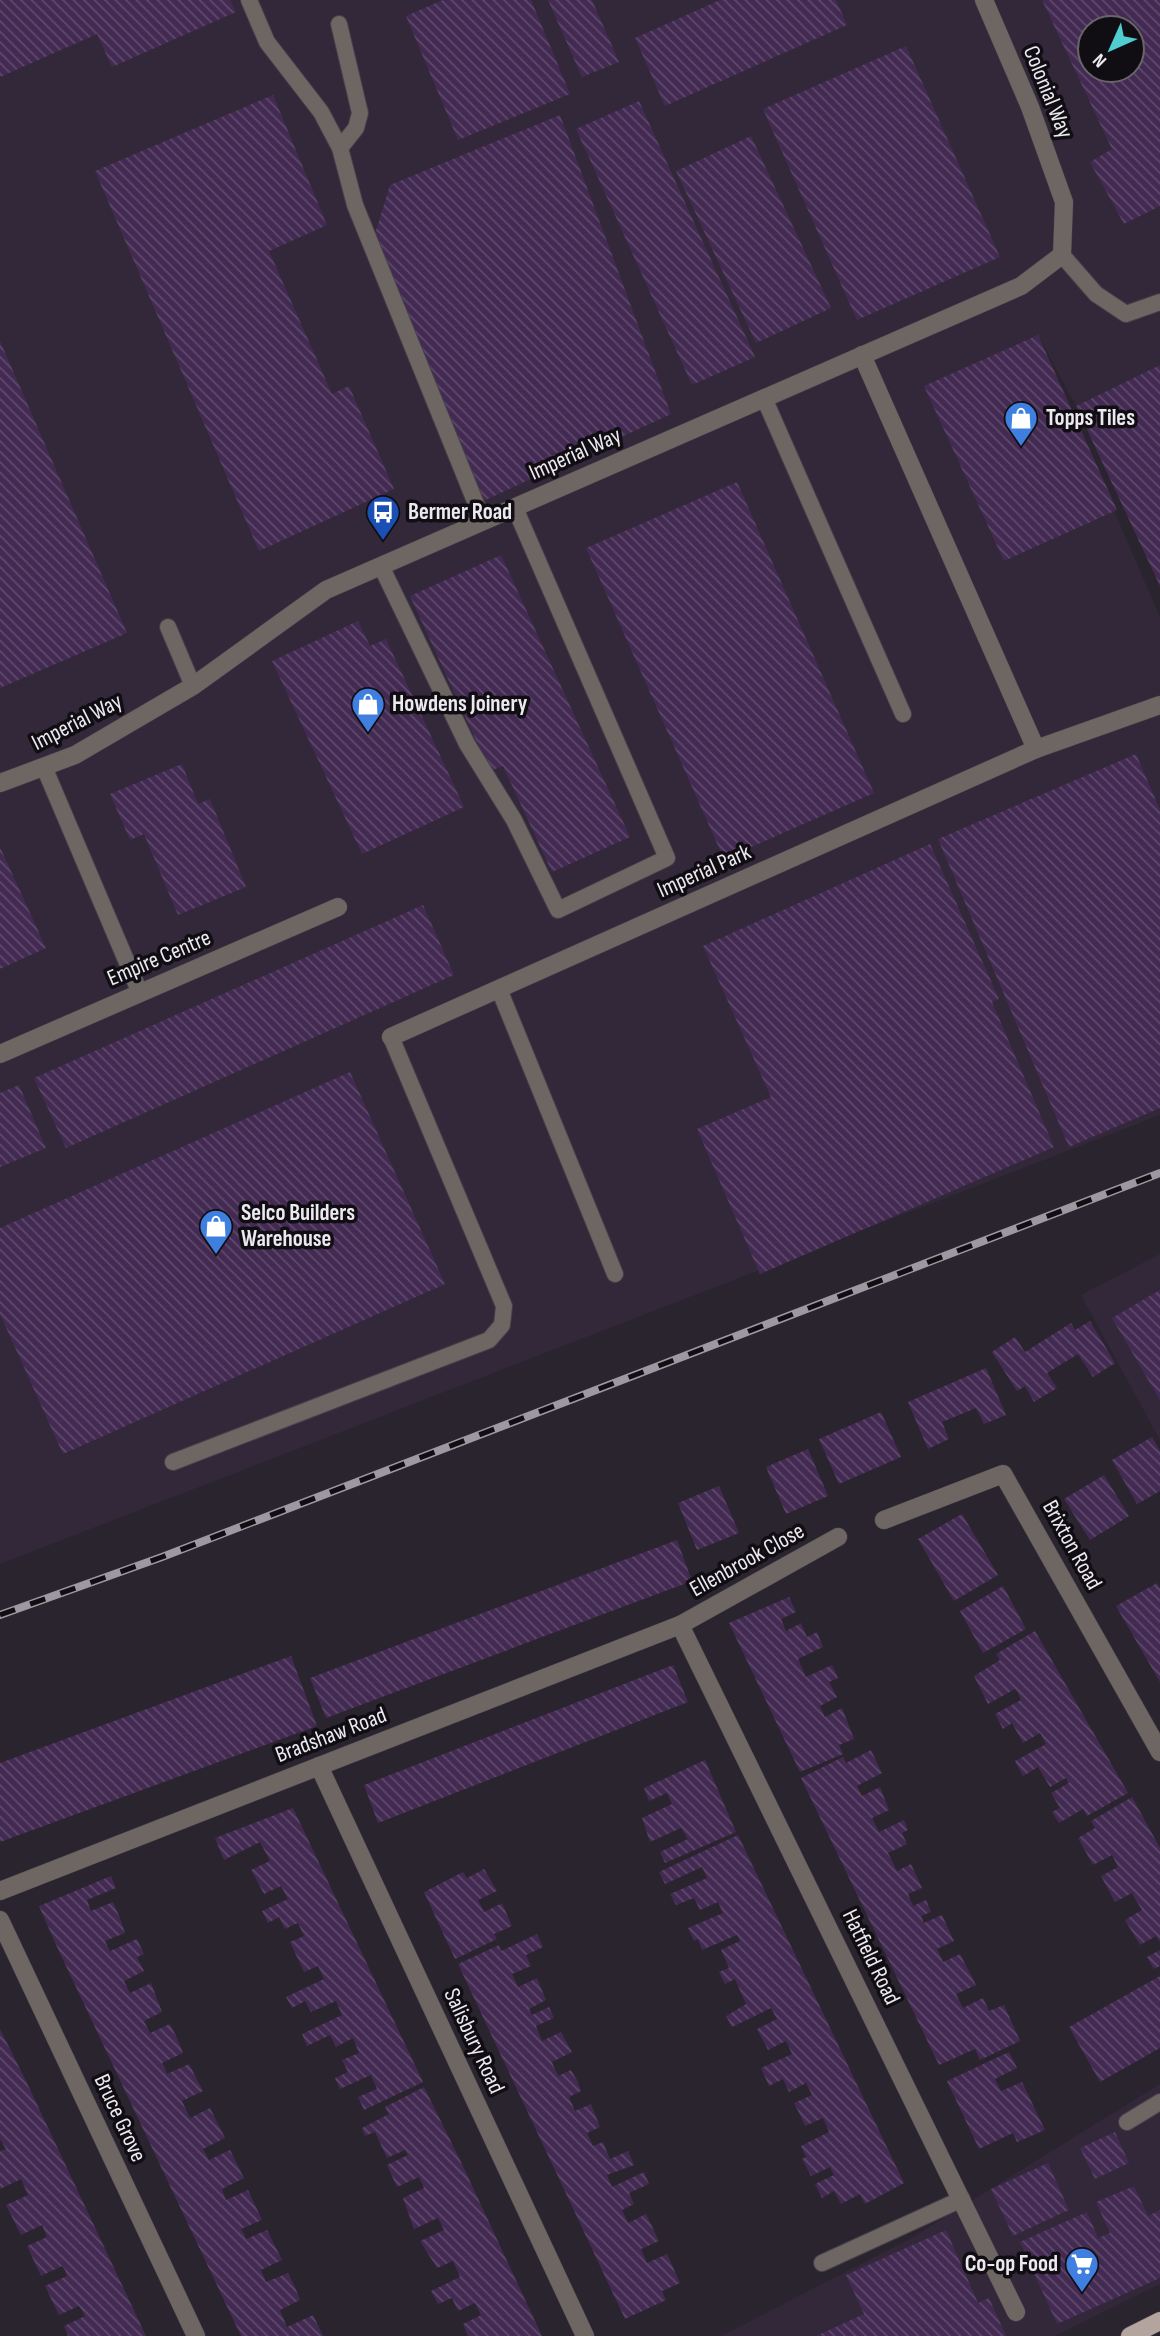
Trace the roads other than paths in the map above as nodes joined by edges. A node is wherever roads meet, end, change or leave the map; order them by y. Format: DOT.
graph roads {
  1 [pos="249,0"];
  2 [pos="984,0"];
  3 [pos="338,24"];
  4 [pos="340,148"];
  5 [pos="1062,255"];
  6 [pos="1160,302"];
  7 [pos="862,355"];
  8 [pos="764,398"];
  9 [pos="515,508"];
  10 [pos="483,521"];
  11 [pos="381,566"];
  12 [pos="168,626"];
  13 [pos="193,686"];
  14 [pos="1160,705"];
  15 [pos="903,714"];
  16 [pos="1036,749"];
  17 [pos="44,767"];
  18 [pos="0,783"];
  19 [pos="338,907"];
  20 [pos="499,989"];
  21 [pos="140,993"];
  22 [pos="391,1037"];
  23 [pos="0,1054"];
  24 [pos="615,1274"];
  25 [pos="173,1462"];
  26 [pos="884,1520"];
  27 [pos="838,1537"];
  28 [pos="680,1625"];
  29 [pos="1160,1752"];
  30 [pos="319,1766"];
  31 [pos="0,1891"];
  32 [pos="0,1920"];
  33 [pos="1160,2102"];
  34 [pos="1127,2122"];
  35 [pos="962,2199"];
  36 [pos="822,2263"];
  37 [pos="1016,2312"];
  38 [pos="1160,2321"];
  39 [pos="196,2336"];
  40 [pos="585,2336"];
  41 [pos="1130,2336"];
  1 -- 4 [label="lane"];
  2 -- 5 [label="street, Colonial Way"];
  3 -- 4 [label="lane"];
  4 -- 10 [label="lane"];
  5 -- 6 [label="lane"];
  5 -- 7 [label="street, Imperial Way"];
  7 -- 8 [label="street, Imperial Way"];
  7 -- 16 [label="street"];
  8 -- 9 [label="street, Imperial Way"];
  8 -- 15 [label="lane"];
  9 -- 10 [label="street, Imperial Way"];
  9 -- 11 [label="lane"];
  10 -- 11 [label="street, Imperial Way"];
  11 -- 13 [label="street, Imperial Way"];
  12 -- 13 [label="lane"];
  13 -- 17 [label="street, Imperial Way"];
  14 -- 16 [label="street, Imperial Park"];
  16 -- 20 [label="street, Imperial Park"];
  17 -- 18 [label="street, Imperial Way"];
  17 -- 21 [label="lane"];
  19 -- 21 [label="street, Empire Centre"];
  20 -- 22 [label="street, Imperial Park"];
  20 -- 24 [label="lane"];
  21 -- 23 [label="street, Empire Centre"];
  22 -- 25 [label="lane"];
  26 -- 29 [label="street, Brixton Road"];
  27 -- 28 [label="street, Ellenbrook Close"];
  28 -- 30 [label="street, Bradshaw Road"];
  28 -- 35 [label="street, Hatfield Road"];
  30 -- 31 [label="street, Bradshaw Road"];
  30 -- 40 [label="street, Salisbury Road"];
  32 -- 39 [label="street, Bruce Grove"];
  33 -- 34 [label="lane"];
  35 -- 36 [label="lane"];
  35 -- 37 [label="street, Hatfield Road"];
  38 -- 41 [label="main road"];
}
